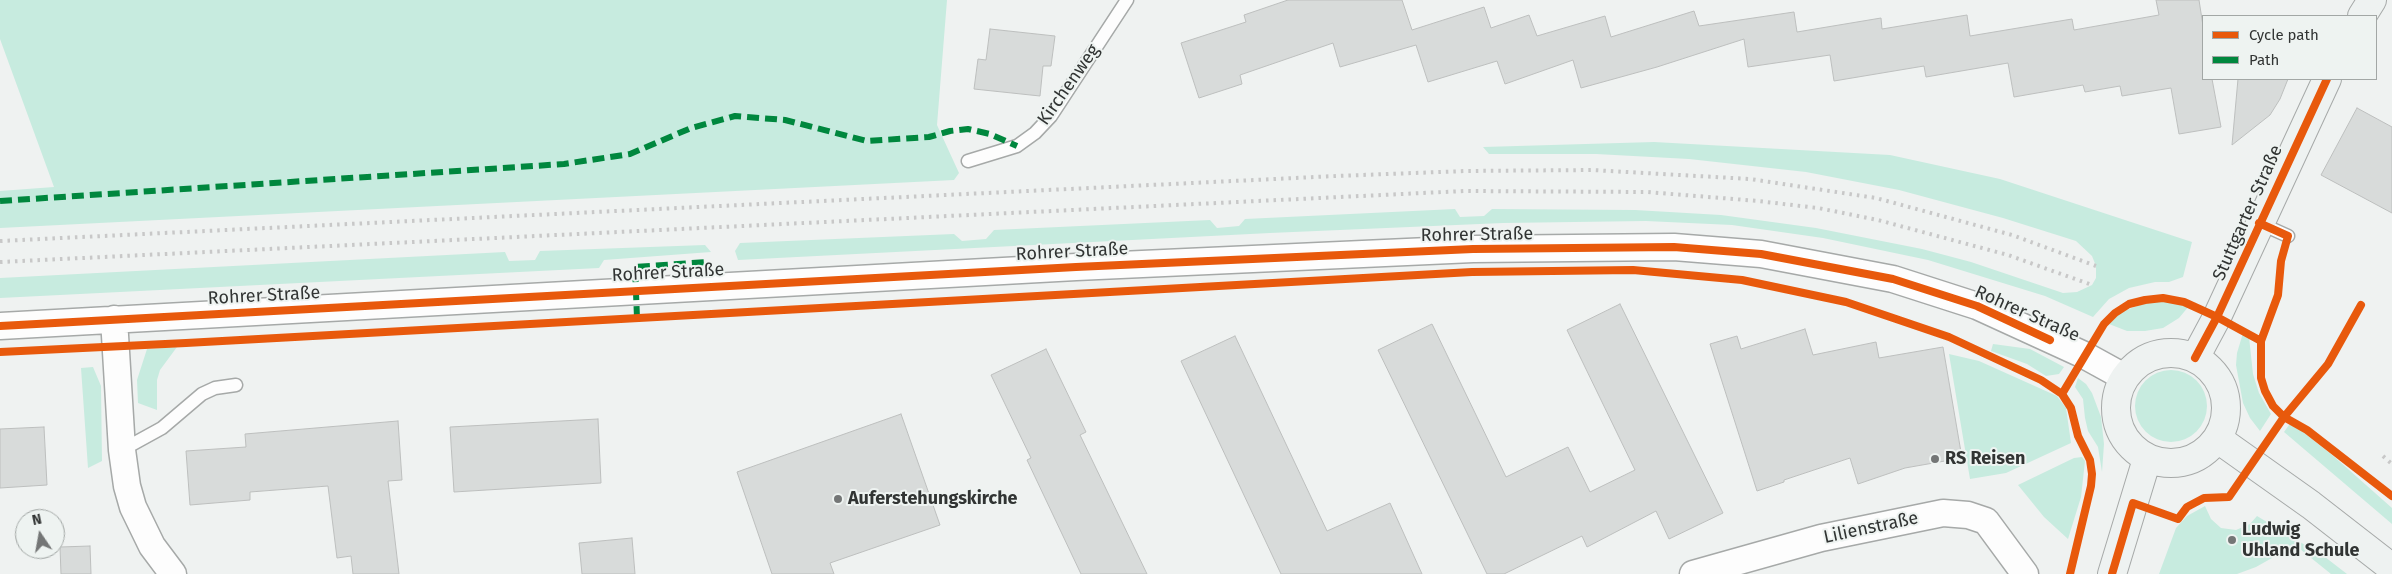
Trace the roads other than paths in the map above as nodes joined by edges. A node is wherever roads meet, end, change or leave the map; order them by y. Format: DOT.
graph roads {
  1 [pos="1127,0"];
  2 [pos="2327,80"];
  3 [pos="968,161"];
  4 [pos="2259,223"];
  5 [pos="2288,236"];
  6 [pos="114,319"];
  7 [pos="0,326"];
  8 [pos="2195,358"];
  9 [pos="2124,377"];
  10 [pos="236,385"];
  11 [pos="2218,438"];
  12 [pos="122,450"];
  13 [pos="2147,459"];
  14 [pos="2392,568"];
  15 [pos="173,574"];
  16 [pos="1693,574"];
  17 [pos="2025,574"];
  18 [pos="2112,574"];
  1 -- 3 [label="lane, Kirchenweg"];
  2 -- 4 [label="main road, Stuttgarter Straße"];
  4 -- 5 [label="lane"];
  4 -- 8 [label="main road, Stuttgarter Straße"];
  6 -- 7 [label="street, Rohrer Straße"];
  6 -- 9 [label="street, Rohrer Straße"];
  6 -- 12 [label="street"];
  8 -- 9 [label="main road"];
  8 -- 11 [label="main road"];
  9 -- 13 [label="main road"];
  10 -- 12 [label="lane"];
  11 -- 13 [label="main road"];
  11 -- 14 [label="main road"];
  12 -- 15 [label="street"];
  13 -- 18 [label="main road"];
  16 -- 17 [label="street, Lilienstraße"];
}
